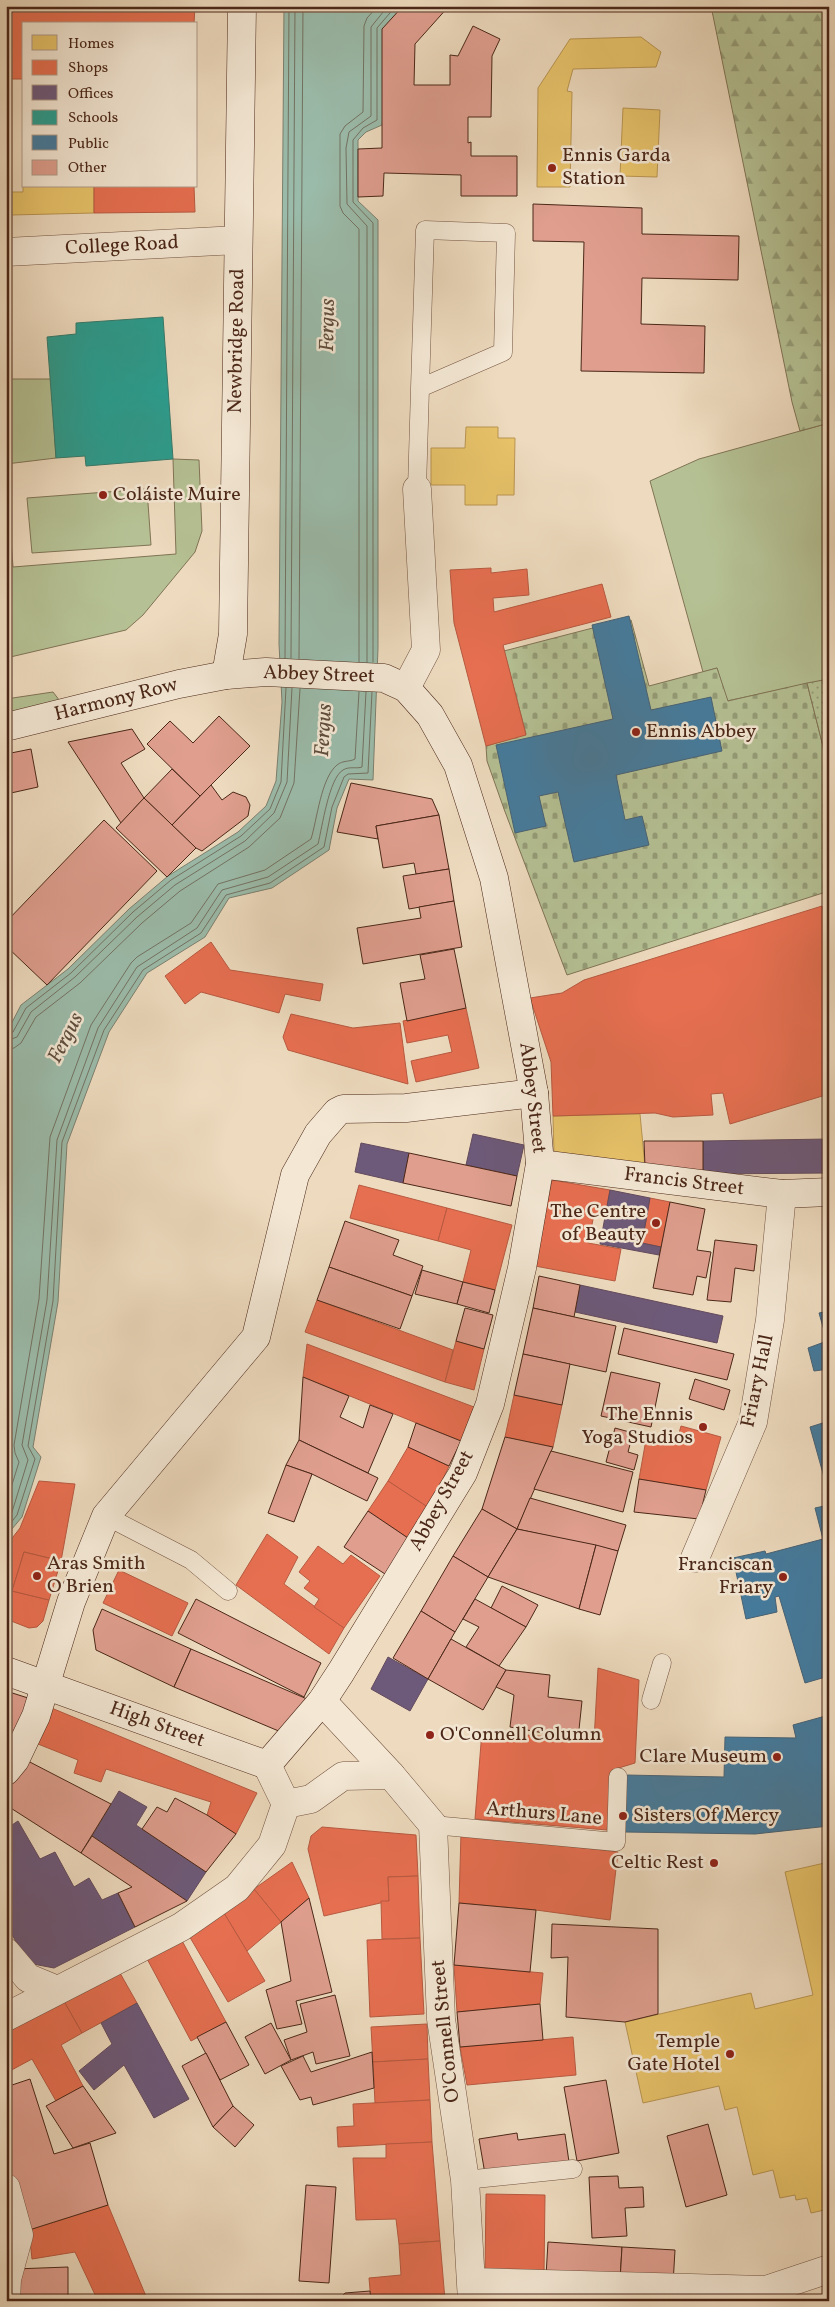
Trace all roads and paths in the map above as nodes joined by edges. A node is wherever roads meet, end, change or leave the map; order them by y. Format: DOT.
graph roads {
  1 [pos="242,6"];
  2 [pos="238,240"];
  3 [pos="6,252"];
  4 [pos="420,388"];
  5 [pos="417,489"];
  6 [pos="226,675"];
  7 [pos="395,683"];
  8 [pos="6,727"];
  9 [pos="534,1093"];
  10 [pos="540,1164"];
  11 [pos="829,1192"];
  12 [pos="782,1194"];
  13 [pos="106,1516"];
  14 [pos="695,1558"];
  15 [pos="228,1591"];
  16 [pos="662,1663"];
  17 [pos="6,1672"];
  18 [pos="46,1685"];
  19 [pos="652,1700"];
  20 [pos="322,1701"];
  21 [pos="267,1765"];
  22 [pos="6,1771"];
  23 [pos="391,1775"];
  24 [pos="618,1777"];
  25 [pos="286,1804"];
  26 [pos="433,1825"];
  27 [pos="6,1952"];
  28 [pos="57,1990"];
  29 [pos="6,2017"];
  30 [pos="573,2169"];
  31 [pos="465,2180"];
  32 [pos="6,2188"];
  33 [pos="829,2269"];
  34 [pos="472,2292"];
  35 [pos="6,2301"];
  1 -- 2 [label="street, Newbridge Road"];
  2 -- 3 [label="street, College Road"];
  2 -- 6 [label="street, Newbridge Road"];
  4 -- 4 [label="lane"];
  4 -- 5 [label="lane"];
  5 -- 7 [label="street"];
  6 -- 7 [label="street, Abbey Street"];
  6 -- 8 [label="street, Harmony Row"];
  7 -- 9 [label="street, Abbey Street"];
  9 -- 10 [label="street, Abbey Street"];
  9 -- 13 [label="street"];
  10 -- 12 [label="street, Francis Street"];
  10 -- 20 [label="street, Abbey Street"];
  11 -- 12 [label="street, Francis Street"];
  12 -- 14 [label="street, Friary Hall"];
  13 -- 15 [label="lane"];
  13 -- 18 [label="street"];
  16 -- 19 [label="lane"];
  17 -- 18 [label="street, High Street"];
  18 -- 21 [label="street, High Street"];
  18 -- 22 [label="street"];
  20 -- 21 [label="street"];
  20 -- 23 [label="street"];
  21 -- 25 [label="street"];
  23 -- 25 [label="street"];
  23 -- 26 [label="street"];
  24 -- 26 [label="lane, Arthurs Lane"];
  25 -- 28 [label="street"];
  26 -- 31 [label="street, O'Connell Street"];
  27 -- 28 [label="street"];
  28 -- 29 [label="street"];
  30 -- 31 [label="lane"];
  31 -- 34 [label="street, O'Connell Street"];
  32 -- 35 [label="street"];
  33 -- 34 [label="street"];
}
